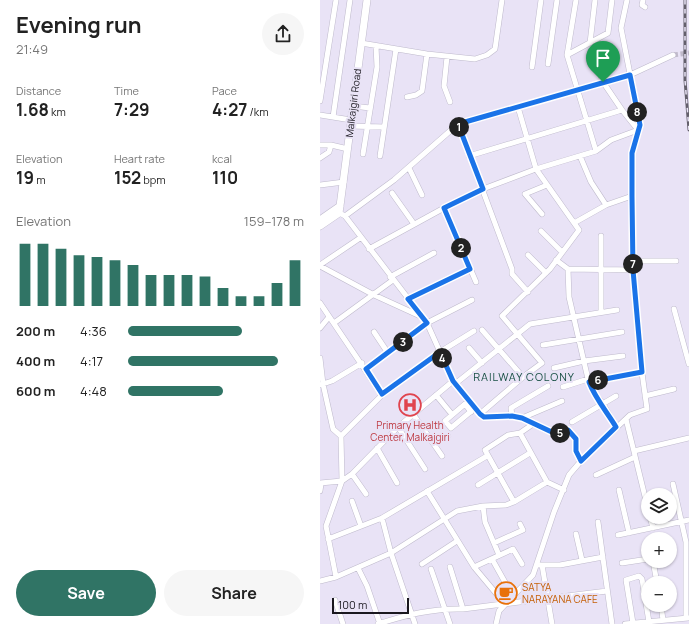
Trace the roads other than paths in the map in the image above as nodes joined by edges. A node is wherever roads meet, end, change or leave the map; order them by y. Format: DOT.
graph roads {
  1 [pos="336,0"];
  2 [pos="350,0"];
  3 [pos="367,0"];
  4 [pos="502,0"];
  5 [pos="541,0"];
  6 [pos="557,0"];
  7 [pos="576,0"];
  8 [pos="596,0"];
  9 [pos="612,0"];
  10 [pos="626,0"];
  11 [pos="643,0"];
  12 [pos="645,7"];
  13 [pos="361,43"];
  14 [pos="590,43"];
  15 [pos="376,46"];
  16 [pos="396,49"];
  17 [pos="593,50"];
  18 [pos="427,54"];
  19 [pos="567,55"];
  20 [pos="673,55"];
  21 [pos="447,56"];
  22 [pos="548,64"];
  23 [pos="532,67"];
  24 [pos="630,75"];
  25 [pos="603,82"];
  26 [pos="577,90"];
  27 [pos="407,97"];
  28 [pos="320,100"];
  29 [pos="450,102"];
  30 [pos="353,106"];
  31 [pos="518,107"];
  32 [pos="370,108"];
  33 [pos="622,110"];
  34 [pos="320,115"];
  35 [pos="333,118"];
  36 [pos="586,120"];
  37 [pos="351,123"];
  38 [pos="458,124"];
  39 [pos="368,127"];
  40 [pos="384,127"];
  41 [pos="638,130"];
  42 [pos="526,138"];
  43 [pos="320,145"];
  44 [pos="331,145"];
  45 [pos="348,149"];
  46 [pos="596,151"];
  47 [pos="363,154"];
  48 [pos="380,156"];
  49 [pos="469,156"];
  50 [pos="580,156"];
  51 [pos="320,158"];
  52 [pos="409,168"];
  53 [pos="536,169"];
  54 [pos="344,182"];
  55 [pos="320,185"];
  56 [pos="547,185"];
  57 [pos="483,189"];
  58 [pos="392,193"];
  59 [pos="422,195"];
  60 [pos="632,196"];
  61 [pos="606,205"];
  62 [pos="444,208"];
  63 [pos="339,211"];
  64 [pos="542,214"];
  65 [pos="421,217"];
  66 [pos="320,220"];
  67 [pos="414,223"];
  68 [pos="574,223"];
  69 [pos="320,226"];
  70 [pos="541,231"];
  71 [pos="601,236"];
  72 [pos="360,238"];
  73 [pos="369,249"];
  74 [pos="562,252"];
  75 [pos="434,253"];
  76 [pos="528,255"];
  77 [pos="556,260"];
  78 [pos="633,261"];
  79 [pos="676,261"];
  80 [pos="320,265"];
  81 [pos="470,269"];
  82 [pos="568,269"];
  83 [pos="601,270"];
  84 [pos="633,270"];
  85 [pos="546,273"];
  86 [pos="392,278"];
  87 [pos="476,282"];
  88 [pos="528,292"];
  89 [pos="374,295"];
  90 [pos="408,299"];
  91 [pos="472,300"];
  92 [pos="320,303"];
  93 [pos="674,309"];
  94 [pos="617,310"];
  95 [pos="601,311"];
  96 [pos="421,316"];
  97 [pos="573,316"];
  98 [pos="329,317"];
  99 [pos="334,323"];
  100 [pos="427,323"];
  101 [pos="320,328"];
  102 [pos="482,330"];
  103 [pos="474,331"];
  104 [pos="374,332"];
  105 [pos="622,332"];
  106 [pos="518,334"];
  107 [pos="578,338"];
  108 [pos="543,345"];
  109 [pos="469,348"];
  110 [pos="499,348"];
  111 [pos="440,352"];
  112 [pos="388,353"];
  113 [pos="623,356"];
  114 [pos="320,358"];
  115 [pos="584,361"];
  116 [pos="482,362"];
  117 [pos="362,363"];
  118 [pos="689,364"];
  119 [pos="554,368"];
  120 [pos="366,369"];
  121 [pos="642,372"];
  122 [pos="523,377"];
  123 [pos="589,380"];
  124 [pos="454,382"];
  125 [pos="322,384"];
  126 [pos="548,386"];
  127 [pos="563,387"];
  128 [pos="674,389"];
  129 [pos="382,394"];
  130 [pos="436,395"];
  131 [pos="616,396"];
  132 [pos="645,396"];
  133 [pos="562,400"];
  134 [pos="603,404"];
  135 [pos="473,410"];
  136 [pos="450,412"];
  137 [pos="413,414"];
  138 [pos="480,414"];
  139 [pos="512,416"];
  140 [pos="522,418"];
  141 [pos="626,419"];
  142 [pos="572,422"];
  143 [pos="533,424"];
  144 [pos="398,427"];
  145 [pos="616,427"];
  146 [pos="520,433"];
  147 [pos="341,436"];
  148 [pos="448,436"];
  149 [pos="689,438"];
  150 [pos="434,444"];
  151 [pos="377,448"];
  152 [pos="634,451"];
  153 [pos="530,453"];
  154 [pos="442,456"];
  155 [pos="486,456"];
  156 [pos="635,457"];
  157 [pos="581,461"];
  158 [pos="425,469"];
  159 [pos="496,473"];
  160 [pos="352,474"];
  161 [pos="596,476"];
  162 [pos="342,481"];
  163 [pos="547,482"];
  164 [pos="397,483"];
  165 [pos="321,484"];
  166 [pos="673,484"];
  167 [pos="478,485"];
  168 [pos="643,488"];
  169 [pos="564,490"];
  170 [pos="619,490"];
  171 [pos="320,491"];
  172 [pos="427,491"];
  173 [pos="366,494"];
  174 [pos="352,501"];
  175 [pos="514,502"];
  176 [pos="483,506"];
  177 [pos="382,518"];
  178 [pos="444,519"];
  179 [pos="689,520"];
  180 [pos="598,522"];
  181 [pos="682,522"];
  182 [pos="520,524"];
  183 [pos="652,524"];
  184 [pos="361,526"];
  185 [pos="653,528"];
  186 [pos="629,533"];
  187 [pos="576,534"];
  188 [pos="618,535"];
  189 [pos="328,539"];
  190 [pos="458,541"];
  191 [pos="494,543"];
  192 [pos="391,553"];
  193 [pos="499,555"];
  194 [pos="603,557"];
  195 [pos="492,559"];
  196 [pos="582,560"];
  197 [pos="641,560"];
  198 [pos="622,563"];
  199 [pos="422,564"];
  200 [pos="522,564"];
  201 [pos="540,565"];
  202 [pos="450,567"];
  203 [pos="474,567"];
  204 [pos="358,568"];
  205 [pos="431,569"];
  206 [pos="336,577"];
  207 [pos="320,581"];
  208 [pos="506,584"];
  209 [pos="607,591"];
  210 [pos="549,599"];
  211 [pos="335,600"];
  212 [pos="505,604"];
  213 [pos="445,608"];
  214 [pos="463,609"];
  215 [pos="662,612"];
  216 [pos="411,614"];
  217 [pos="663,620"];
  218 [pos="686,620"];
  219 [pos="650,622"];
  220 [pos="633,623"];
  221 [pos="343,624"];
  222 [pos="379,624"];
  223 [pos="415,624"];
  224 [pos="450,624"];
  225 [pos="496,624"];
  226 [pos="552,624"];
  227 [pos="612,624"];
  228 [pos="625,624"];
  1 -- 28 [label="street"];
  2 -- 35 [label="street"];
  3 -- 13 [label="main road, Malkajgiri Road"];
  4 -- 21 [label="street"];
  5 -- 23 [label="street"];
  6 -- 22 [label="street"];
  7 -- 19 [label="street"];
  8 -- 14 [label="street"];
  9 -- 14 [label="street"];
  10 -- 24 [label="street"];
  11 -- 12 [label="street"];
  13 -- 15 [label="street"];
  13 -- 30 [label="main road, Malkajgiri Road"];
  14 -- 19 [label="street"];
  15 -- 16 [label="street"];
  15 -- 32 [label="street"];
  16 -- 18 [label="street"];
  16 -- 40 [label="street"];
  17 -- 25 [label="street"];
  18 -- 21 [label="street"];
  18 -- 27 [label="street"];
  19 -- 26 [label="street"];
  20 -- 24 [label="street"];
  21 -- 29 [label="street"];
  24 -- 25 [label="street"];
  24 -- 41 [label="street"];
  25 -- 26 [label="street"];
  25 -- 33 [label="street"];
  26 -- 31 [label="street"];
  26 -- 36 [label="street"];
  30 -- 32 [label="street"];
  30 -- 37 [label="main road, Malkajgiri Road"];
  31 -- 38 [label="street"];
  31 -- 42 [label="street"];
  32 -- 39 [label="street"];
  33 -- 36 [label="street"];
  33 -- 41 [label="street"];
  34 -- 35 [label="street"];
  35 -- 37 [label="street"];
  36 -- 42 [label="street"];
  36 -- 46 [label="street"];
  37 -- 39 [label="street"];
  37 -- 45 [label="main road, Malkajgiri Road"];
  38 -- 49 [label="street"];
  38 -- 52 [label="street"];
  39 -- 40 [label="street"];
  39 -- 47 [label="street"];
  40 -- 48 [label="street"];
  41 -- 46 [label="street"];
  41 -- 60 [label="street"];
  42 -- 49 [label="street"];
  42 -- 53 [label="street"];
  43 -- 44 [label="street"];
  44 -- 45 [label="street"];
  44 -- 51 [label="street"];
  45 -- 54 [label="main road, Malkajgiri Road"];
  46 -- 50 [label="street"];
  49 -- 57 [label="street"];
  50 -- 53 [label="street"];
  50 -- 61 [label="street"];
  52 -- 59 [label="street"];
  52 -- 63 [label="street"];
  53 -- 56 [label="street"];
  53 -- 57 [label="street"];
  54 -- 55 [label="street"];
  54 -- 63 [label="main road, Malkajgiri Road"];
  56 -- 64 [label="street"];
  56 -- 68 [label="street"];
  57 -- 62 [label="street"];
  57 -- 88 [label="street"];
  58 -- 67 [label="street"];
  60 -- 61 [label="street"];
  60 -- 78 [label="street"];
  61 -- 68 [label="street"];
  62 -- 67 [label="street"];
  62 -- 81 [label="street"];
  63 -- 66 [label="main road"];
  63 -- 69 [label="main road"];
  63 -- 72 [label="street"];
  65 -- 67 [label="street"];
  67 -- 73 [label="street"];
  68 -- 74 [label="street"];
  70 -- 74 [label="street"];
  71 -- 83 [label="street"];
  72 -- 73 [label="street"];
  72 -- 80 [label="street"];
  73 -- 86 [label="street"];
  74 -- 77 [label="street"];
  75 -- 86 [label="street"];
  76 -- 85 [label="street"];
  77 -- 82 [label="street"];
  77 -- 85 [label="street"];
  78 -- 79 [label="street"];
  78 -- 84 [label="street"];
  80 -- 89 [label="street"];
  81 -- 87 [label="street"];
  81 -- 90 [label="street"];
  82 -- 83 [label="street"];
  82 -- 97 [label="street"];
  83 -- 84 [label="street"];
  83 -- 95 [label="street"];
  84 -- 121 [label="street"];
  85 -- 88 [label="street"];
  86 -- 89 [label="street"];
  86 -- 90 [label="street"];
  88 -- 106 [label="street"];
  89 -- 96 [label="street"];
  89 -- 99 [label="street"];
  90 -- 96 [label="street"];
  91 -- 100 [label="street"];
  92 -- 98 [label="street"];
  93 -- 118 [label="street"];
  94 -- 95 [label="street"];
  95 -- 97 [label="street"];
  96 -- 100 [label="street"];
  97 -- 106 [label="street"];
  97 -- 107 [label="street"];
  98 -- 99 [label="street"];
  98 -- 101 [label="street"];
  99 -- 117 [label="street"];
  100 -- 111 [label="street"];
  100 -- 112 [label="street"];
  102 -- 110 [label="street"];
  103 -- 111 [label="street"];
  104 -- 112 [label="street"];
  105 -- 107 [label="street"];
  106 -- 110 [label="street"];
  106 -- 122 [label="street"];
  107 -- 108 [label="street"];
  107 -- 115 [label="street"];
  109 -- 116 [label="street"];
  110 -- 116 [label="street"];
  110 -- 122 [label="street"];
  111 -- 124 [label="street"];
  111 -- 129 [label="street"];
  112 -- 120 [label="street"];
  113 -- 115 [label="street"];
  114 -- 125 [label="street"];
  115 -- 119 [label="street"];
  115 -- 123 [label="street"];
  116 -- 124 [label="street"];
  117 -- 120 [label="street"];
  117 -- 125 [label="street"];
  120 -- 129 [label="street"];
  121 -- 123 [label="street"];
  121 -- 132 [label="street"];
  122 -- 138 [label="street"];
  123 -- 127 [label="street"];
  123 -- 134 [label="street"];
  124 -- 130 [label="street"];
  124 -- 135 [label="street"];
  125 -- 147 [label="street"];
  126 -- 139 [label="street"];
  128 -- 132 [label="street"];
  129 -- 147 [label="street"];
  130 -- 136 [label="street"];
  130 -- 137 [label="street"];
  131 -- 134 [label="street"];
  132 -- 141 [label="street"];
  133 -- 140 [label="street"];
  134 -- 142 [label="street"];
  134 -- 145 [label="street"];
  135 -- 135 [label="street"];
  135 -- 138 [label="street"];
  137 -- 144 [label="street"];
  137 -- 150 [label="street"];
  138 -- 139 [label="street"];
  139 -- 140 [label="street"];
  140 -- 143 [label="street"];
  141 -- 145 [label="street"];
  141 -- 152 [label="street"];
  143 -- 146 [label="street"];
  143 -- 157 [label="street"];
  144 -- 151 [label="street"];
  144 -- 158 [label="street"];
  145 -- 157 [label="street"];
  146 -- 153 [label="street"];
  146 -- 155 [label="street"];
  147 -- 162 [label="street"];
  148 -- 150 [label="street"];
  149 -- 152 [label="street"];
  150 -- 154 [label="street"];
  151 -- 160 [label="street"];
  151 -- 164 [label="street"];
  152 -- 156 [label="street"];
  153 -- 159 [label="street"];
  153 -- 163 [label="street"];
  155 -- 159 [label="street"];
  155 -- 172 [label="street"];
  156 -- 161 [label="street"];
  156 -- 168 [label="street"];
  157 -- 169 [label="street"];
  159 -- 167 [label="street"];
  159 -- 175 [label="street"];
  160 -- 162 [label="street"];
  160 -- 173 [label="street"];
  162 -- 165 [label="street"];
  162 -- 189 [label="street"];
  163 -- 169 [label="street"];
  163 -- 175 [label="street"];
  165 -- 171 [label="street"];
  166 -- 181 [label="street"];
  169 -- 201 [label="street"];
  170 -- 186 [label="street"];
  172 -- 177 [label="street"];
  172 -- 178 [label="street"];
  174 -- 184 [label="street"];
  175 -- 176 [label="street"];
  176 -- 178 [label="street"];
  176 -- 191 [label="street"];
  177 -- 184 [label="street"];
  177 -- 192 [label="street"];
  178 -- 190 [label="street"];
  178 -- 192 [label="street"];
  179 -- 181 [label="street"];
  180 -- 194 [label="street"];
  181 -- 185 [label="street"];
  181 -- 218 [label="street"];
  182 -- 191 [label="street"];
  183 -- 185 [label="street"];
  184 -- 189 [label="street"];
  185 -- 186 [label="street"];
  186 -- 188 [label="street"];
  187 -- 196 [label="street"];
  189 -- 206 [label="street"];
  190 -- 199 [label="street"];
  190 -- 203 [label="street"];
  191 -- 193 [label="street"];
  192 -- 204 [label="street"];
  192 -- 216 [label="street"];
  193 -- 195 [label="street"];
  193 -- 200 [label="street"];
  194 -- 196 [label="street"];
  194 -- 209 [label="street"];
  195 -- 203 [label="street"];
  195 -- 208 [label="street"];
  196 -- 201 [label="street"];
  197 -- 198 [label="street"];
  201 -- 210 [label="street"];
  201 -- 212 [label="street"];
  202 -- 214 [label="street"];
  203 -- 212 [label="street"];
  204 -- 206 [label="street"];
  204 -- 222 [label="street"];
  205 -- 213 [label="street"];
  206 -- 207 [label="street"];
  209 -- 210 [label="street"];
  209 -- 227 [label="street"];
  210 -- 212 [label="street"];
  210 -- 226 [label="street"];
  211 -- 221 [label="street"];
  212 -- 214 [label="street"];
  212 -- 225 [label="street"];
  213 -- 214 [label="street"];
  213 -- 216 [label="street"];
  213 -- 224 [label="street"];
  215 -- 217 [label="street"];
  216 -- 222 [label="street"];
  216 -- 223 [label="street"];
  217 -- 218 [label="street"];
  217 -- 219 [label="street"];
  219 -- 220 [label="street"];
  219 -- 220 [label="street"];
  220 -- 228 [label="street"];
}
